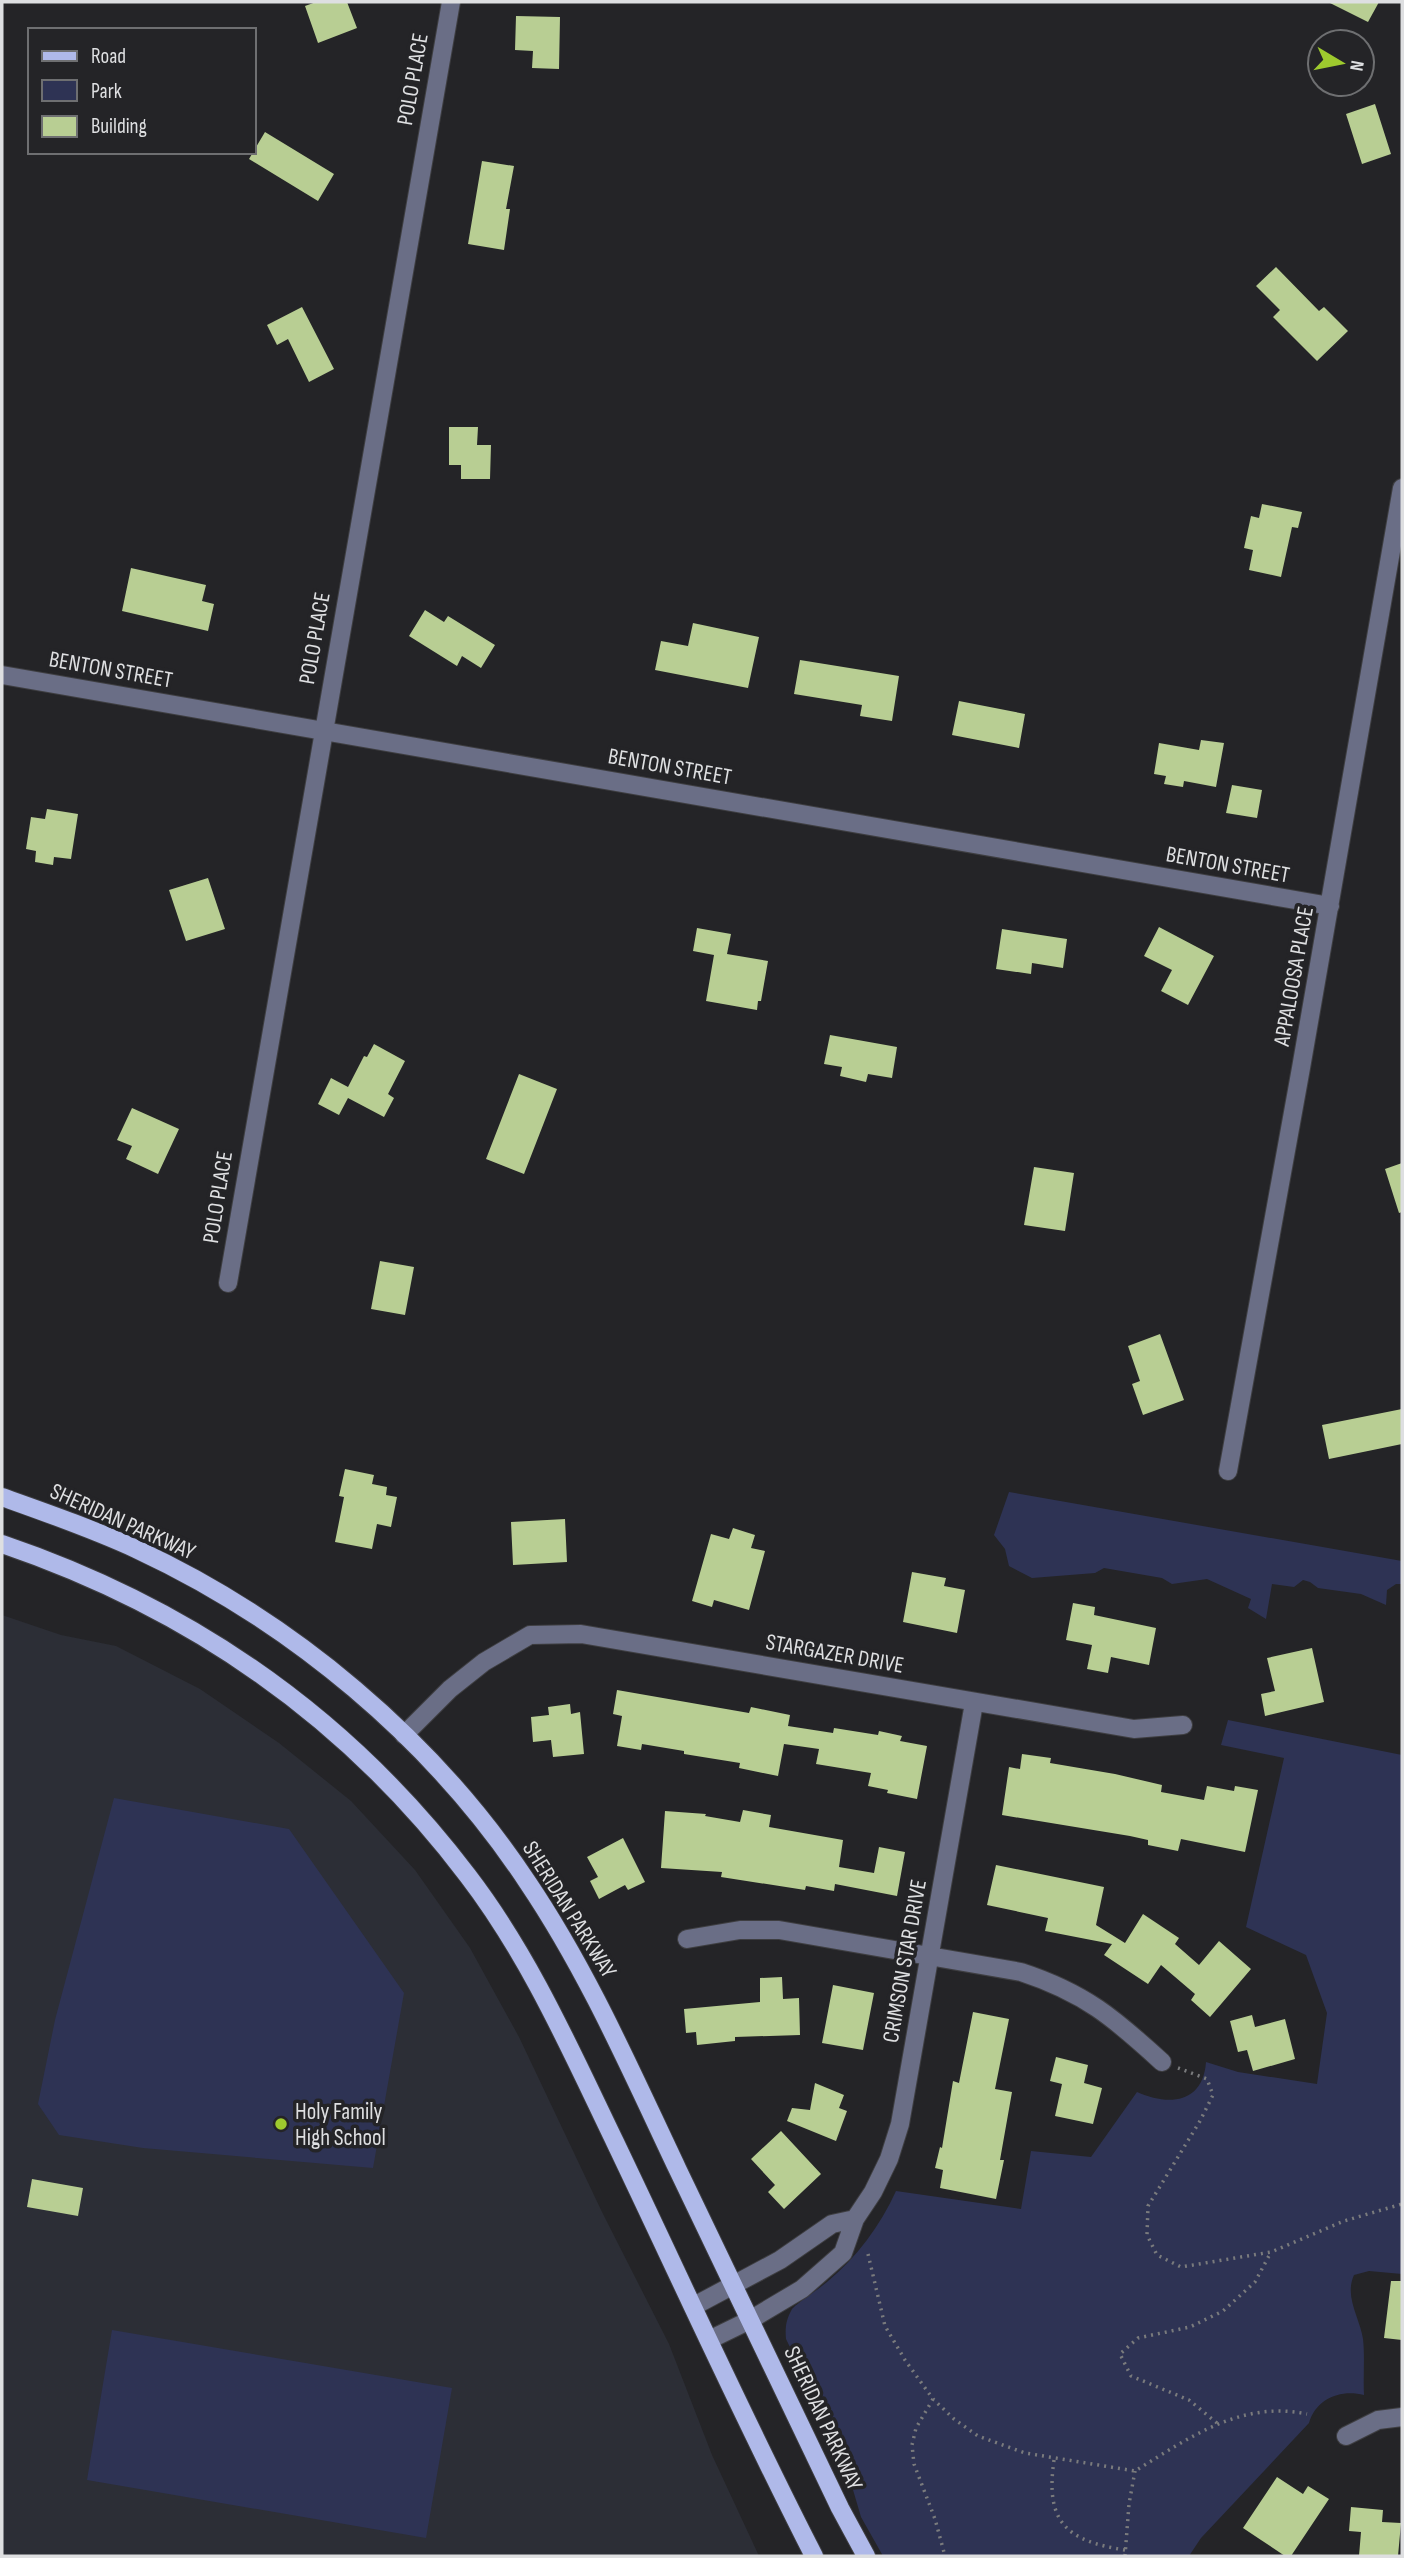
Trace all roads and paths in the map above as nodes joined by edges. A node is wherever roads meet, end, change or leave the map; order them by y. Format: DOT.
graph roads {
  1 [pos="451,2"];
  2 [pos="1402,488"];
  3 [pos="2,675"];
  4 [pos="323,731"];
  5 [pos="1330,906"];
  6 [pos="228,1283"];
  7 [pos="1227,1471"];
  8 [pos="2,1497"];
  9 [pos="2,1544"];
  10 [pos="974,1703"];
  11 [pos="1183,1725"];
  12 [pos="404,1735"];
  13 [pos="687,1938"];
  14 [pos="930,1955"];
  15 [pos="1163,2062"];
  16 [pos="1402,2204"];
  17 [pos="855,2219"];
  18 [pos="1270,2252"];
  19 [pos="868,2254"];
  20 [pos="734,2285"];
  21 [pos="694,2306"];
  22 [pos="750,2320"];
  23 [pos="709,2340"];
  24 [pos="933,2399"];
  25 [pos="1307,2414"];
  26 [pos="1402,2417"];
  27 [pos="1217,2423"];
  28 [pos="1346,2437"];
  29 [pos="1054,2460"];
  30 [pos="1135,2472"];
  31 [pos="1125,2550"];
  32 [pos="814,2556"];
  33 [pos="866,2556"];
  34 [pos="945,2556"];
  35 [pos="1125,2556"];
  1 -- 4 [label="street, POLO PLACE"];
  2 -- 5 [label="street, APPALOOSA PLACE"];
  3 -- 4 [label="street, BENTON STREET"];
  4 -- 5 [label="street, BENTON STREET"];
  4 -- 6 [label="street, POLO PLACE"];
  5 -- 7 [label="street, APPALOOSA PLACE"];
  8 -- 12 [label="main road, SHERIDAN PARKWAY"];
  9 -- 21 [label="main road"];
  10 -- 11 [label="street, STARGAZER DRIVE"];
  10 -- 12 [label="street, STARGAZER DRIVE"];
  10 -- 14 [label="street, CRIMSON STAR DRIVE"];
  12 -- 20 [label="main road, SHERIDAN PARKWAY"];
  13 -- 14 [label="street"];
  14 -- 15 [label="street"];
  14 -- 17 [label="street, CRIMSON STAR DRIVE"];
  15 -- 18 [label="path"];
  16 -- 18 [label="path"];
  17 -- 20 [label="street"];
  17 -- 22 [label="street, CRIMSON STAR DRIVE"];
  18 -- 27 [label="path"];
  19 -- 24 [label="path"];
  20 -- 21 [label="street"];
  20 -- 22 [label="main road, SHERIDAN PARKWAY"];
  21 -- 23 [label="main road"];
  22 -- 23 [label="street, CRIMSON STAR DRIVE"];
  22 -- 33 [label="main road, SHERIDAN PARKWAY"];
  23 -- 32 [label="main road"];
  24 -- 29 [label="path"];
  24 -- 34 [label="path"];
  25 -- 27 [label="path"];
  26 -- 28 [label="street"];
  27 -- 30 [label="path"];
  29 -- 30 [label="path"];
  29 -- 31 [label="path"];
  30 -- 31 [label="path"];
  31 -- 35 [label="path"];
}
